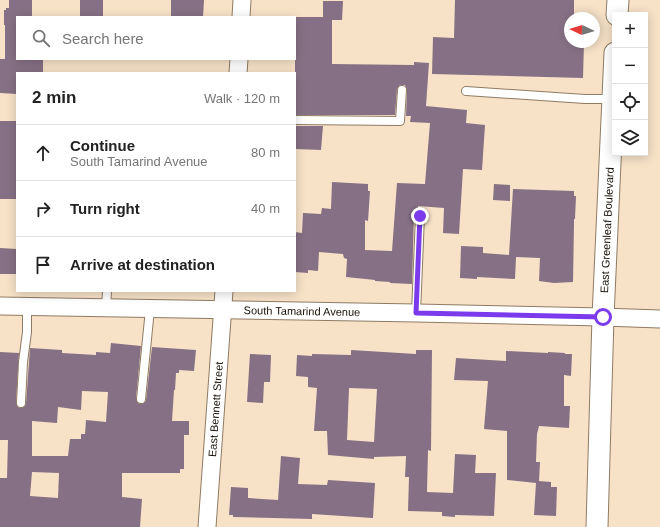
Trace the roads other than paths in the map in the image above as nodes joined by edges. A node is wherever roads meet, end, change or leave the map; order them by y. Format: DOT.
graph roads {
  1 [pos="242,0"];
  2 [pos="618,0"];
  3 [pos="617,12"];
  4 [pos="241,16"];
  5 [pos="239,60"];
  6 [pos="238,72"];
  7 [pos="402,90"];
  8 [pos="466,91"];
  9 [pos="612,99"];
  10 [pos="296,120"];
  11 [pos="420,216"];
  12 [pos="107,292"];
  13 [pos="224,292"];
  14 [pos="0,306"];
  15 [pos="27,307"];
  16 [pos="106,308"];
  17 [pos="150,308"];
  18 [pos="222,309"];
  19 [pos="416,313"];
  20 [pos="603,317"];
  21 [pos="660,319"];
  22 [pos="141,399"];
  23 [pos="21,404"];
  24 [pos="207,527"];
  25 [pos="597,527"];
  1 -- 4 [label="street"];
  2 -- 3 [label="street"];
  5 -- 6 [label="street"];
  7 -- 10 [label="lane"];
  8 -- 9 [label="lane"];
  9 -- 20 [label="street, East Greenleaf Boulevard"];
  11 -- 19 [label="lane"];
  12 -- 16 [label="lane"];
  13 -- 18 [label="street, East Bennett Street"];
  14 -- 15 [label="street, South Tamarind Avenue"];
  15 -- 16 [label="street, South Tamarind Avenue"];
  15 -- 23 [label="lane"];
  16 -- 17 [label="street, South Tamarind Avenue"];
  17 -- 18 [label="street, South Tamarind Avenue"];
  17 -- 22 [label="lane"];
  18 -- 19 [label="street, South Tamarind Avenue"];
  18 -- 24 [label="street, East Bennett Street"];
  19 -- 20 [label="street, South Tamarind Avenue"];
  20 -- 21 [label="street, South Tamarind Avenue"];
  20 -- 25 [label="street, East Greenleaf Boulevard"];
}
